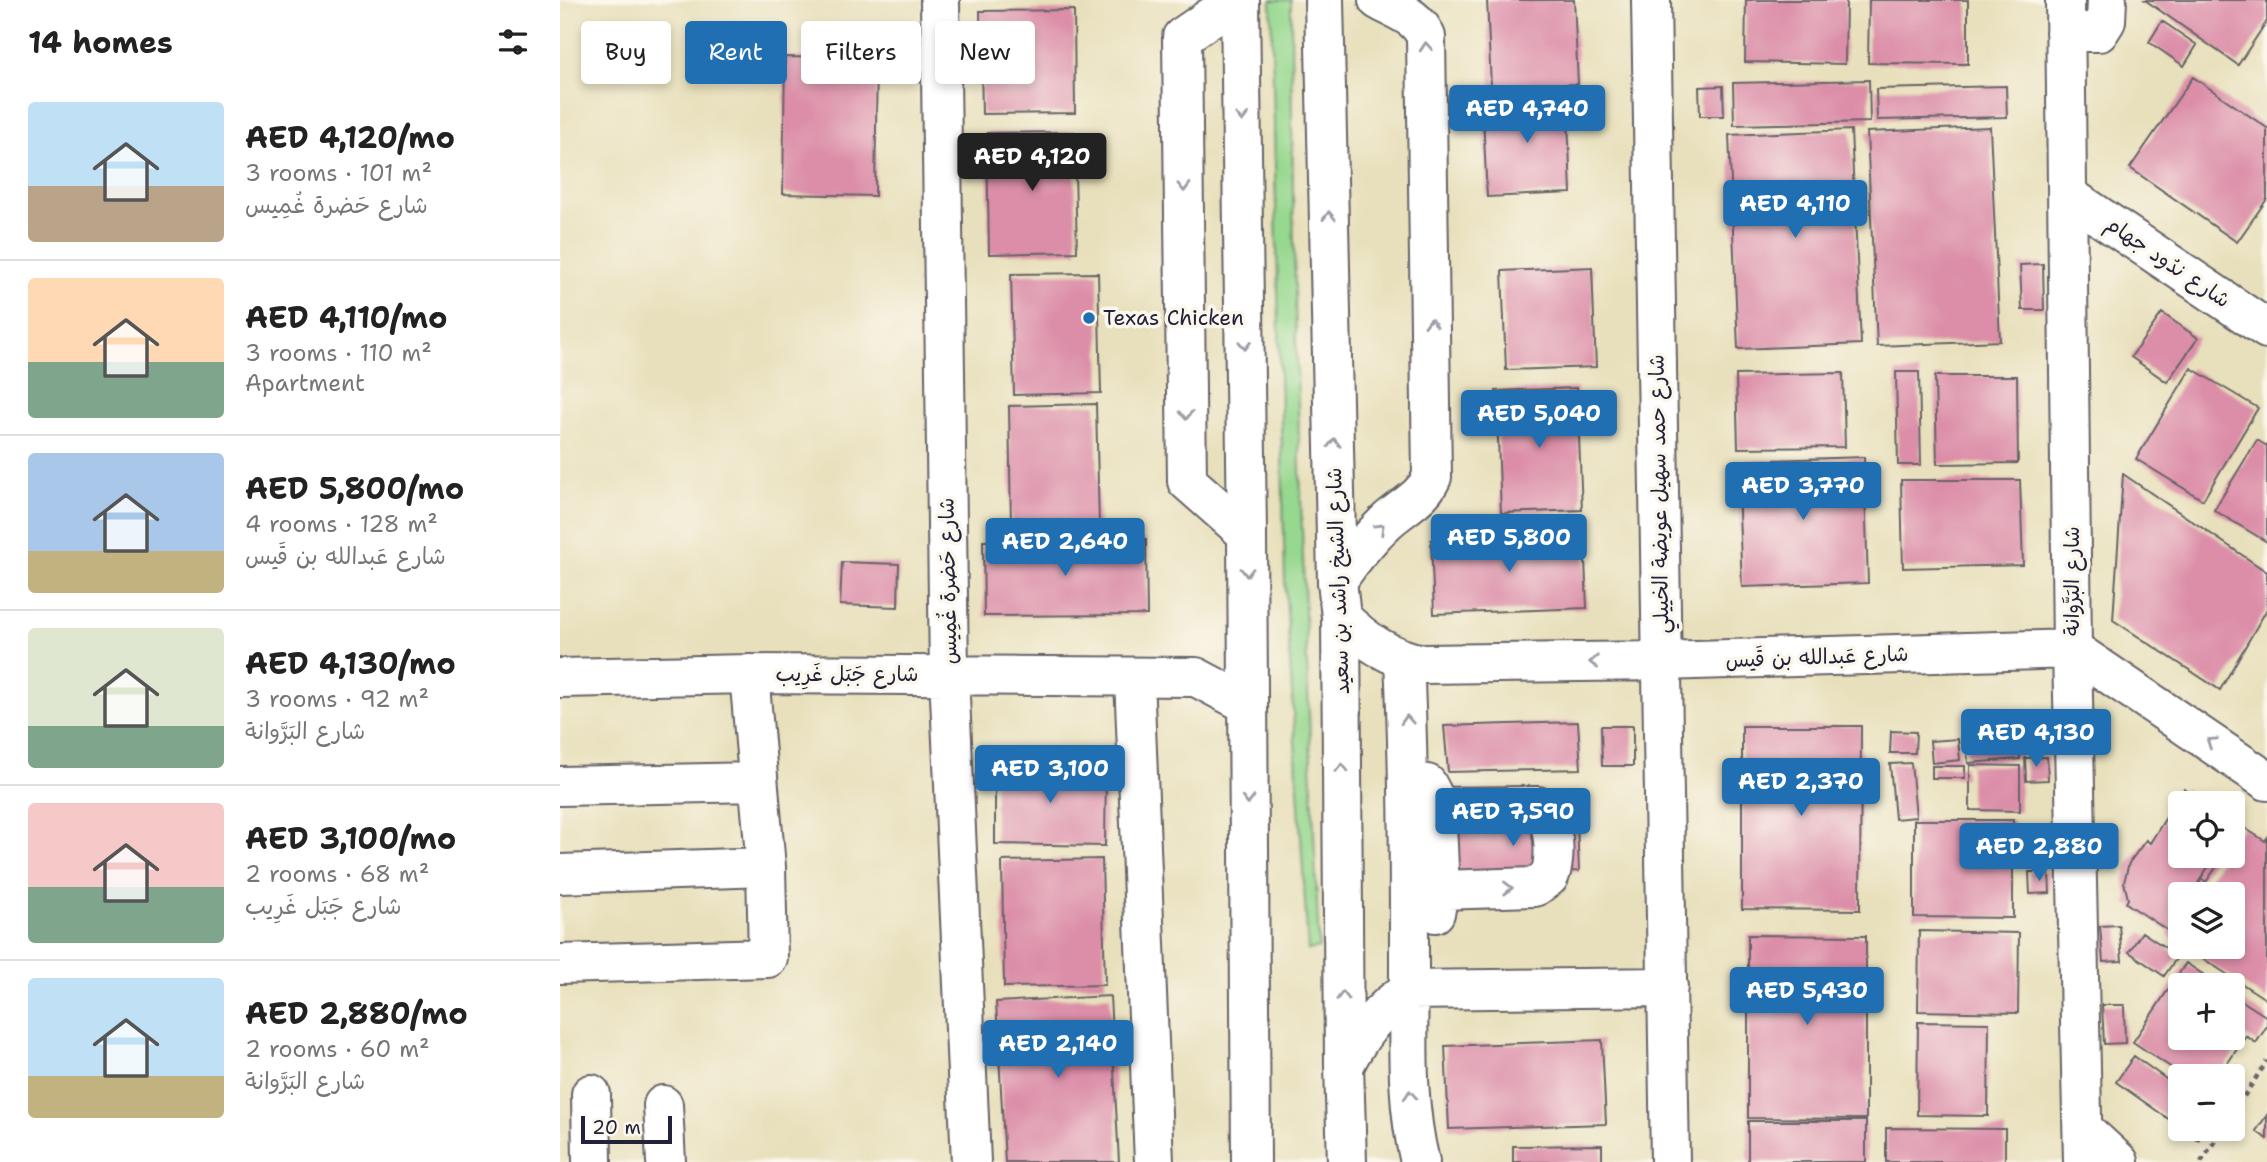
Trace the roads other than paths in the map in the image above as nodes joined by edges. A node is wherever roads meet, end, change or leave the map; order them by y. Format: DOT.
graph roads {
  1 [pos="940,0"];
  2 [pos="1238,0"];
  3 [pos="1324,0"];
  4 [pos="1378,0"];
  5 [pos="1651,0"];
  6 [pos="2107,0"];
  7 [pos="2065,16"];
  8 [pos="2069,196"];
  9 [pos="2267,329"];
  10 [pos="1247,534"];
  11 [pos="1339,599"];
  12 [pos="1247,647"];
  13 [pos="2072,649"];
  14 [pos="1404,660"];
  15 [pos="1662,661"];
  16 [pos="749,674"];
  17 [pos="950,674"];
  18 [pos="1196,677"];
  19 [pos="560,678"];
  20 [pos="1134,678"];
  21 [pos="1247,704"];
  22 [pos="1409,774"];
  23 [pos="2267,781"];
  24 [pos="758,782"];
  25 [pos="560,786"];
  26 [pos="1436,807"];
  27 [pos="766,867"];
  28 [pos="560,874"];
  29 [pos="1440,890"];
  30 [pos="1409,932"];
  31 [pos="560,964"];
  32 [pos="1668,987"];
  33 [pos="1409,990"];
  34 [pos="1344,1066"];
  35 [pos="591,1094"];
  36 [pos="663,1105"];
  37 [pos="1251,1144"];
  38 [pos="2083,1146"];
  39 [pos="581,1151"];
  40 [pos="666,1162"];
  41 [pos="971,1162"];
  42 [pos="1154,1162"];
  43 [pos="1272,1162"];
  44 [pos="1347,1162"];
  45 [pos="1420,1162"];
  46 [pos="1670,1162"];
  47 [pos="2119,1162"];
  1 -- 17 [label="street, شارع حَضرة غُمِيس"];
  2 -- 10 [label="street, one-way"];
  2 -- 10 [label="street, one-way"];
  11 -- 3 [label="street, شارع الشيخ راشد بن سعيد, one-way"];
  11 -- 4 [label="street, one-way"];
  5 -- 15 [label="street, شارع حمد سهيل عويضة الخييلي"];
  6 -- 7 [label="street"];
  7 -- 8 [label="street, شارع البَرَّوانة"];
  8 -- 9 [label="street, شارع ندُود جهام"];
  8 -- 13 [label="street, شارع البَرَّوانة"];
  10 -- 12 [label="street, one-way"];
  11 -- 14 [label="street, شارع عَبدالله بن قَيس"];
  34 -- 11 [label="street, شارع الشيخ راشد بن سعيد, one-way"];
  12 -- 18 [label="street"];
  12 -- 21 [label="street"];
  13 -- 15 [label="street, شارع عَبدالله بن قَيس"];
  23 -- 13 [label="street, one-way"];
  13 -- 38 [label="street, شارع البَرَّوانة"];
  15 -- 14 [label="street, شارع عَبدالله بن قَيس, one-way"];
  22 -- 14 [label="street, one-way"];
  15 -- 32 [label="street, شارع حمد سهيل عويضة الخييلي"];
  16 -- 17 [label="street, شارع جَبَل غَرِيب"];
  16 -- 19 [label="street, شارع جَبَل غَرِيب"];
  16 -- 24 [label="street"];
  17 -- 20 [label="street, شارع جَبَل غَرِيب"];
  17 -- 41 [label="street, شارع حَضرة غُمِيس"];
  18 -- 20 [label="street, شارع جَبَل غَرِيب"];
  18 -- 21 [label="street"];
  20 -- 42 [label="street"];
  21 -- 37 [label="street, one-way"];
  22 -- 26 [label="street"];
  22 -- 30 [label="street"];
  24 -- 25 [label="street"];
  24 -- 27 [label="street"];
  26 -- 29 [label="street"];
  29 -- 26 [label="street, one-way"];
  27 -- 28 [label="street"];
  27 -- 31 [label="street"];
  29 -- 30 [label="street"];
  30 -- 33 [label="street"];
  32 -- 33 [label="street"];
  32 -- 46 [label="street, شارع حمد سهيل عويضة الخييلي"];
  33 -- 34 [label="street"];
  45 -- 33 [label="street, one-way"];
  34 -- 44 [label="street, شارع الشيخ راشد بن سعيد"];
  35 -- 39 [label="street"];
  36 -- 40 [label="street"];
  37 -- 43 [label="street"];
  38 -- 47 [label="street"];
}
